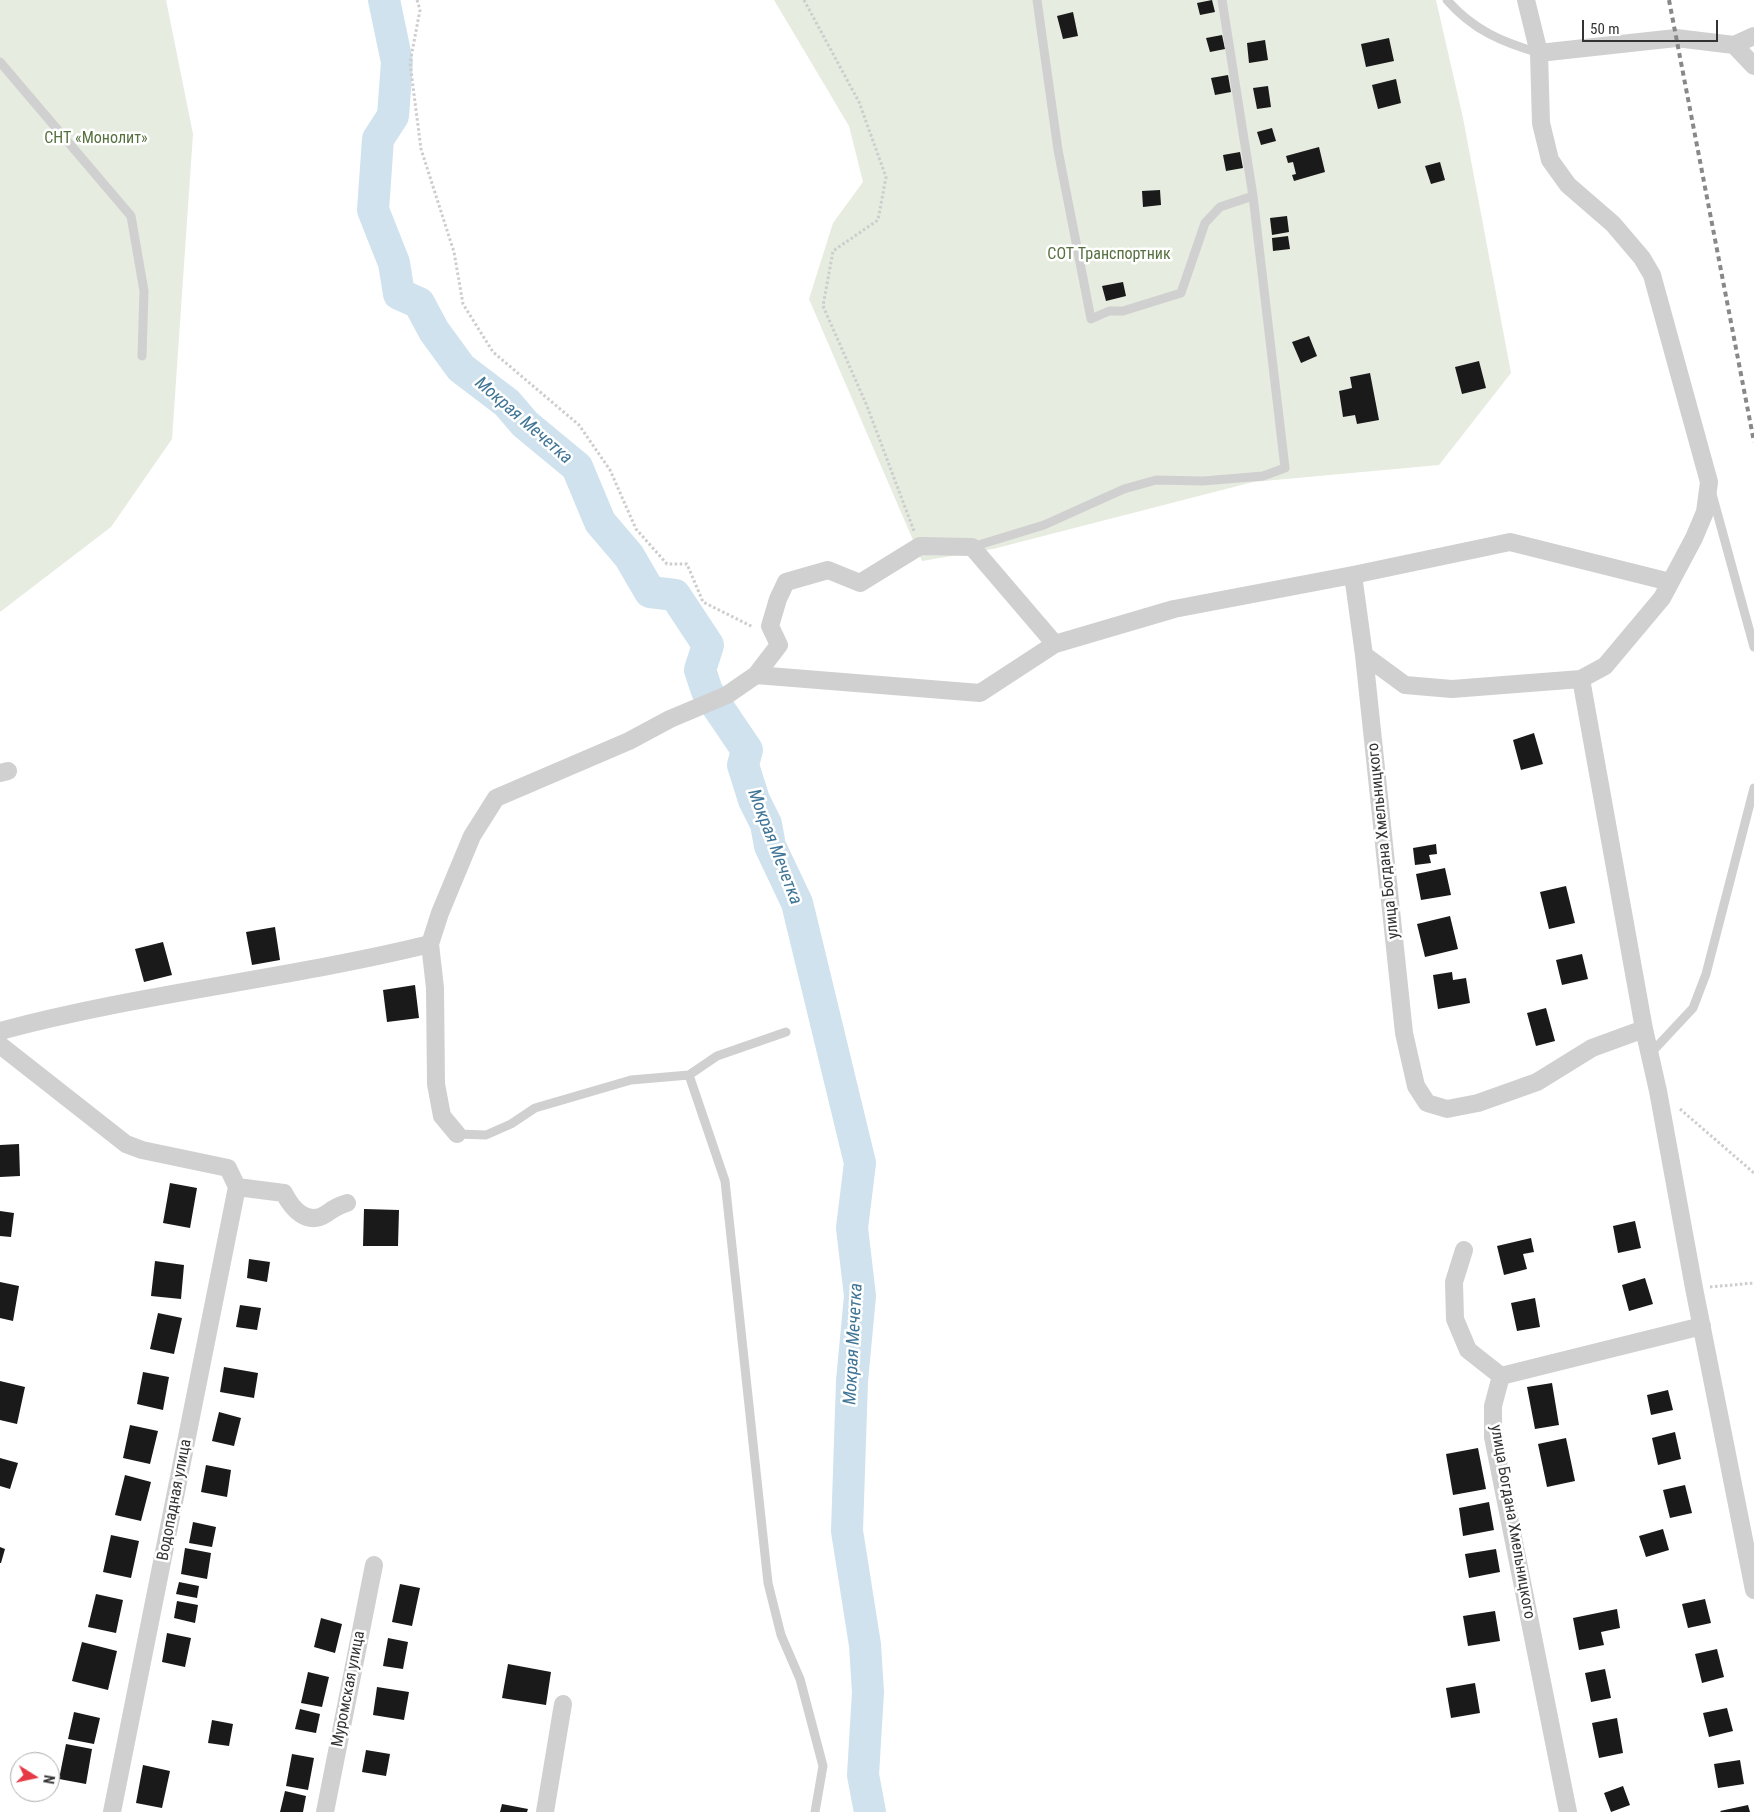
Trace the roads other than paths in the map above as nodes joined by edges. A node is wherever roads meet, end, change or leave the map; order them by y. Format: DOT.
graph roads {
  1 [pos="1037,0"];
  2 [pos="1222,0"];
  3 [pos="1447,0"];
  4 [pos="1526,0"];
  5 [pos="1754,36"];
  6 [pos="1734,45"];
  7 [pos="1539,53"];
  8 [pos="0,62"];
  9 [pos="1754,66"];
  10 [pos="1253,196"];
  11 [pos="142,356"];
  12 [pos="1709,482"];
  13 [pos="972,547"];
  14 [pos="1353,575"];
  15 [pos="1670,582"];
  16 [pos="1055,644"];
  17 [pos="1754,647"];
  18 [pos="1364,655"];
  19 [pos="756,675"];
  20 [pos="1581,679"];
  21 [pos="1754,788"];
  22 [pos="430,944"];
  23 [pos="1644,1029"];
  24 [pos="0,1031"];
  25 [pos="786,1032"];
  26 [pos="0,1045"];
  27 [pos="1650,1055"];
  28 [pos="689,1076"];
  29 [pos="457,1134"];
  30 [pos="237,1187"];
  31 [pos="347,1203"];
  32 [pos="1464,1250"];
  33 [pos="1702,1326"];
  34 [pos="1502,1376"];
  35 [pos="374,1565"];
  36 [pos="1754,1590"];
  37 [pos="563,1704"];
  38 [pos="112,1812"];
  39 [pos="325,1812"];
  40 [pos="545,1812"];
  41 [pos="815,1812"];
  42 [pos="1568,1812"];
  1 -- 10 [label="lane"];
  2 -- 10 [label="lane"];
  3 -- 7 [label="lane"];
  4 -- 7 [label="street"];
  5 -- 6 [label="street"];
  6 -- 7 [label="street"];
  6 -- 9 [label="street"];
  7 -- 12 [label="street"];
  8 -- 11 [label="lane"];
  10 -- 13 [label="lane"];
  12 -- 15 [label="street"];
  12 -- 17 [label="lane"];
  13 -- 16 [label="street"];
  13 -- 19 [label="street"];
  14 -- 15 [label="street"];
  14 -- 16 [label="street"];
  14 -- 18 [label="street, улица Богдана Хмельницкого"];
  15 -- 20 [label="street"];
  16 -- 19 [label="street"];
  18 -- 20 [label="street"];
  18 -- 23 [label="street, улица Богдана Хмельницкого"];
  19 -- 22 [label="street"];
  20 -- 23 [label="street"];
  21 -- 27 [label="lane"];
  22 -- 24 [label="street"];
  22 -- 29 [label="street"];
  23 -- 27 [label="street"];
  25 -- 28 [label="lane"];
  26 -- 30 [label="street"];
  27 -- 33 [label="street"];
  28 -- 29 [label="lane"];
  28 -- 41 [label="lane"];
  30 -- 31 [label="street"];
  30 -- 38 [label="street, Водопадная улица"];
  32 -- 34 [label="street"];
  33 -- 34 [label="street"];
  33 -- 36 [label="street"];
  34 -- 42 [label="street, улица Богдана Хмельницкого"];
  35 -- 39 [label="street, Муромская улица"];
  37 -- 40 [label="street"];
}
